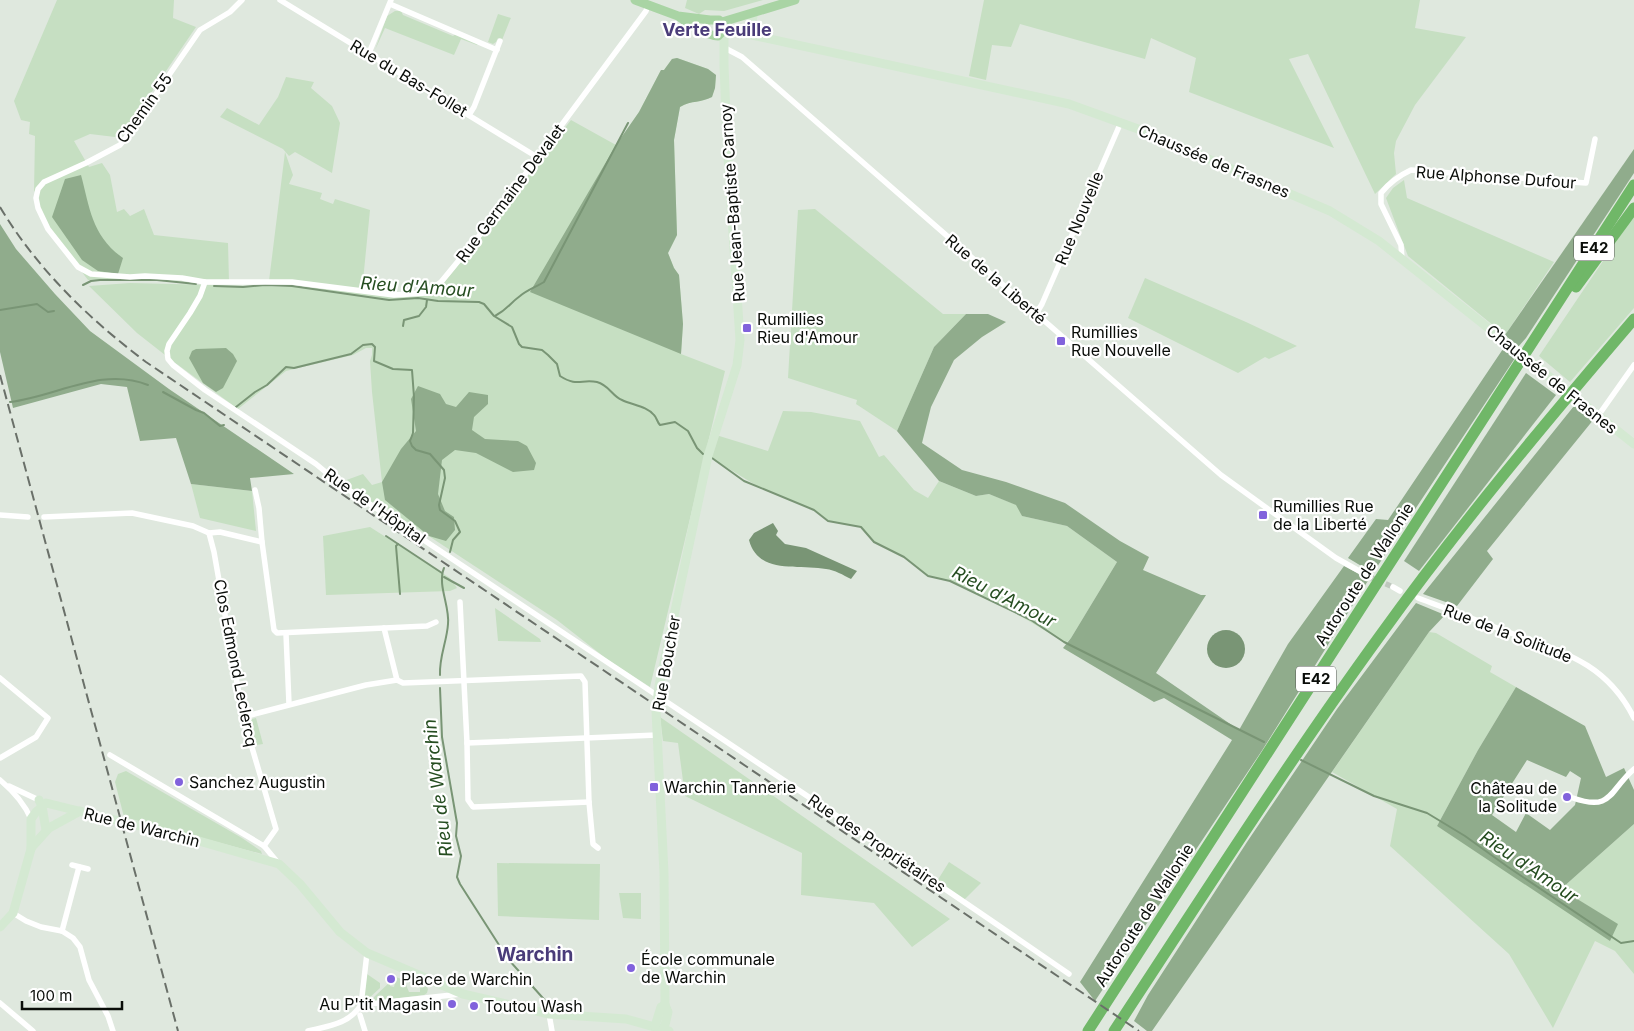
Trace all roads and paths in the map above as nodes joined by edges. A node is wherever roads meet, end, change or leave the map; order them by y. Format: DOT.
graph roads {
  1 [pos="242,0"];
  2 [pos="280,0"];
  3 [pos="635,0"];
  4 [pos="795,0"];
  5 [pos="391,2"];
  6 [pos="648,5"];
  7 [pos="754,13"];
  8 [pos="678,16"];
  9 [pos="718,30"];
  10 [pos="766,37"];
  11 [pos="500,41"];
  12 [pos="723,47"];
  13 [pos="497,50"];
  14 [pos="368,54"];
  15 [pos="469,116"];
  16 [pos="1121,122"];
  17 [pos="1595,140"];
  18 [pos="537,157"];
  19 [pos="1634,185"];
  20 [pos="1634,208"];
  21 [pos="1402,259"];
  22 [pos="205,282"];
  23 [pos="1554,310"];
  24 [pos="1036,314"];
  25 [pos="1634,319"];
  26 [pos="1634,365"];
  27 [pos="1598,416"];
  28 [pos="1634,444"];
  29 [pos="704,474"];
  30 [pos="255,490"];
  31 [pos="0,515"];
  32 [pos="28,517"];
  33 [pos="44,517"];
  34 [pos="208,533"];
  35 [pos="262,542"];
  36 [pos="1370,578"];
  37 [pos="1393,587"];
  38 [pos="1400,591"];
  39 [pos="1418,598"];
  40 [pos="460,602"];
  41 [pos="436,622"];
  42 [pos="384,628"];
  43 [pos="286,634"];
  44 [pos="0,678"];
  45 [pos="397,680"];
  46 [pos="463,680"];
  47 [pos="658,698"];
  48 [pos="289,704"];
  49 [pos="243,717"];
  50 [pos="1634,718"];
  51 [pos="657,735"];
  52 [pos="588,738"];
  53 [pos="466,743"];
  54 [pos="110,755"];
  55 [pos="0,758"];
  56 [pos="1634,769"];
  57 [pos="0,780"];
  58 [pos="7,785"];
  59 [pos="1573,798"];
  60 [pos="590,802"];
  61 [pos="42,803"];
  62 [pos="80,811"];
  63 [pos="31,819"];
  64 [pos="46,830"];
  65 [pos="264,846"];
  66 [pos="598,848"];
  67 [pos="31,849"];
  68 [pos="279,864"];
  69 [pos="72,865"];
  70 [pos="79,867"];
  71 [pos="88,869"];
  72 [pos="13,913"];
  73 [pos="0,927"];
  74 [pos="62,931"];
  75 [pos="367,953"];
  76 [pos="1069,974"];
  77 [pos="463,994"];
  78 [pos="0,1003"];
  79 [pos="361,1005"];
  80 [pos="549,1014"];
  81 [pos="360,1015"];
  82 [pos="1091,1026"];
  83 [pos="663,1029"];
  84 [pos="33,1031"];
  85 [pos="113,1031"];
  86 [pos="308,1031"];
  87 [pos="365,1031"];
  88 [pos="552,1031"];
  89 [pos="1114,1031"];
  1 -- 22 [label="street, Chemin 55"];
  2 -- 14 [label="street, Rue du Bas-Follet"];
  3 -- 6 [label="main road"];
  4 -- 7 [label="main road"];
  5 -- 13 [label="street"];
  5 -- 14 [label="street"];
  6 -- 8 [label="main road"];
  6 -- 18 [label="street, Rue Germaine Devalet"];
  7 -- 9 [label="main road"];
  7 -- 10 [label="street"];
  8 -- 9 [label="main road"];
  8 -- 9 [label="main road"];
  9 -- 10 [label="street, Chaussée de Frasnes"];
  9 -- 12 [label="street"];
  10 -- 16 [label="street, Chaussée de Frasnes"];
  11 -- 13 [label="street"];
  12 -- 24 [label="street, Rue de la Liberté"];
  12 -- 29 [label="street, Rue Jean-Baptiste Carnoy"];
  13 -- 15 [label="street"];
  14 -- 15 [label="street, Rue du Bas-Follet"];
  15 -- 18 [label="street, Rue du Bas-Follet"];
  16 -- 21 [label="street, Chaussée de Frasnes"];
  16 -- 24 [label="street, Rue Nouvelle"];
  17 -- 21 [label="street, Rue Alphonse Dufour"];
  18 -- 22 [label="street, Rue Germaine Devalet"];
  19 -- 23 [label="highway, Autoroute de Wallonie / E42"];
  20 -- 23 [label="highway"];
  21 -- 27 [label="street, Chaussée de Frasnes"];
  22 -- 47 [label="street, Rue de l'Hôpital"];
  23 -- 82 [label="highway, Autoroute de Wallonie / E42"];
  24 -- 36 [label="street, Rue de la Liberté"];
  25 -- 89 [label="highway, E42"];
  26 -- 27 [label="street"];
  27 -- 28 [label="street, Chaussée de Frasnes"];
  29 -- 47 [label="street, Rue Boucher"];
  30 -- 35 [label="street"];
  31 -- 32 [label="street"];
  33 -- 34 [label="street"];
  34 -- 35 [label="street"];
  34 -- 49 [label="street, Clos Edmond Leclercq"];
  35 -- 43 [label="street"];
  37 -- 38 [label="street"];
  39 -- 50 [label="street, Rue de la Solitude"];
  40 -- 46 [label="street"];
  41 -- 42 [label="street"];
  42 -- 43 [label="street"];
  42 -- 45 [label="street"];
  43 -- 48 [label="street"];
  44 -- 55 [label="street"];
  45 -- 46 [label="street"];
  45 -- 48 [label="street"];
  46 -- 52 [label="street"];
  46 -- 53 [label="street"];
  47 -- 51 [label="street, Rue Boucher"];
  47 -- 76 [label="street, Rue des Propriétaires"];
  48 -- 49 [label="street"];
  49 -- 65 [label="street, Clos Edmond Leclercq"];
  51 -- 52 [label="street"];
  51 -- 83 [label="street, Rue Boucher"];
  52 -- 53 [label="street"];
  52 -- 60 [label="street"];
  53 -- 60 [label="street"];
  54 -- 65 [label="street"];
  56 -- 59 [label="street"];
  57 -- 58 [label="street, Rue de Warchin"];
  58 -- 61 [label="street, Rue de Warchin"];
  58 -- 63 [label="street, Rue de Warchin"];
  60 -- 66 [label="street"];
  61 -- 62 [label="street, Rue de Warchin"];
  61 -- 63 [label="street"];
  61 -- 64 [label="street"];
  62 -- 64 [label="street"];
  62 -- 68 [label="street, Rue de Warchin"];
  63 -- 67 [label="street"];
  64 -- 67 [label="street"];
  65 -- 68 [label="street"];
  67 -- 72 [label="street"];
  68 -- 75 [label="street"];
  69 -- 70 [label="street"];
  70 -- 71 [label="street"];
  70 -- 74 [label="street"];
  72 -- 73 [label="street"];
  72 -- 74 [label="street"];
  74 -- 85 [label="street"];
  75 -- 77 [label="street"];
  75 -- 79 [label="street"];
  77 -- 79 [label="street"];
  77 -- 80 [label="street"];
  78 -- 84 [label="street"];
  79 -- 86 [label="street"];
  80 -- 83 [label="street"];
  80 -- 88 [label="street"];
  81 -- 87 [label="street"];
}
